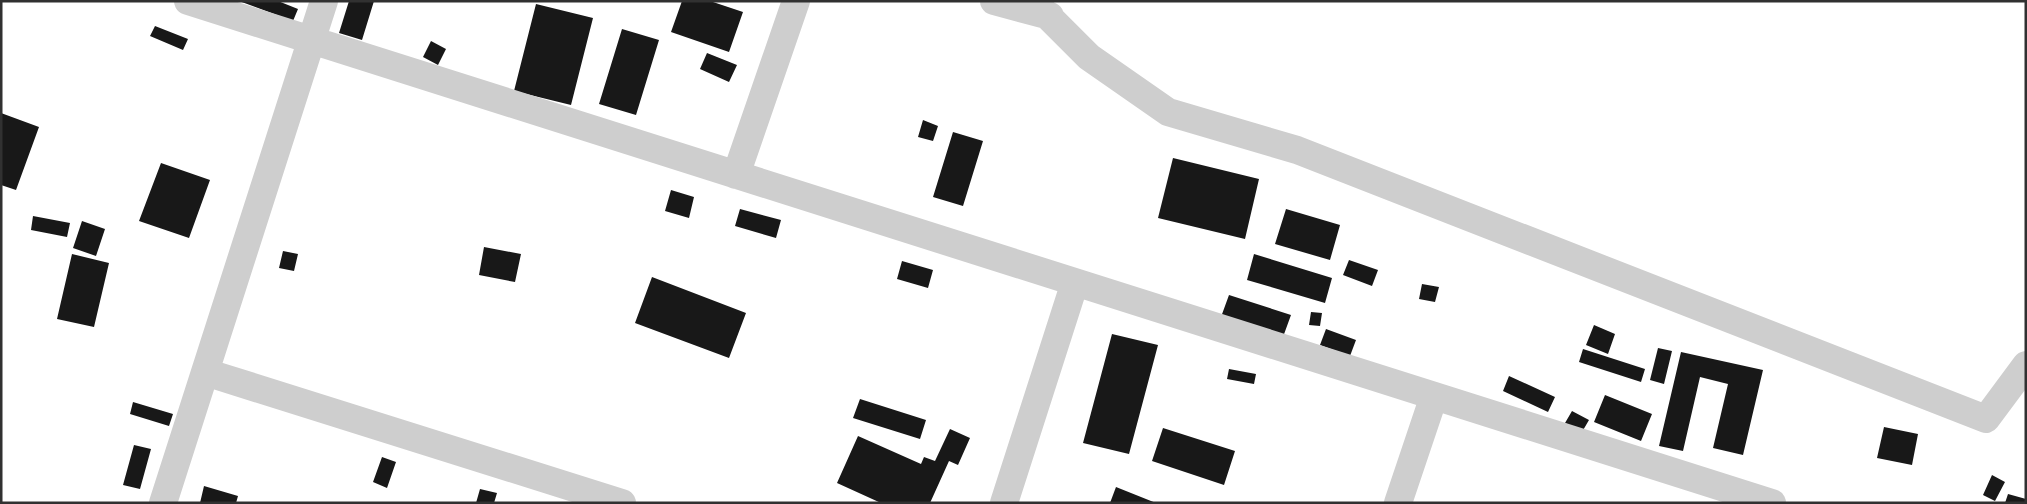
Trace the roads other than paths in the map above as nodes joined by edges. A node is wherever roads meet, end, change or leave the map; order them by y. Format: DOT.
graph roads {
  1 [pos="188,1"];
  2 [pos="324,1"];
  3 [pos="796,1"];
  4 [pos="994,1"];
  5 [pos="1046,7"];
  6 [pos="311,40"];
  7 [pos="736,175"];
  8 [pos="1075,282"];
  9 [pos="2026,365"];
  10 [pos="205,372"];
  11 [pos="1434,396"];
  12 [pos="163,503"];
  13 [pos="621,503"];
  14 [pos="1004,503"];
  15 [pos="1398,503"];
  16 [pos="1772,503"];
  1 -- 6 [label="street"];
  2 -- 6 [label="street"];
  3 -- 7 [label="street"];
  4 -- 5 [label="street"];
  5 -- 9 [label="street"];
  6 -- 7 [label="street"];
  6 -- 10 [label="street"];
  7 -- 8 [label="street"];
  8 -- 11 [label="street"];
  8 -- 14 [label="street"];
  10 -- 12 [label="street"];
  10 -- 13 [label="street"];
  11 -- 15 [label="street"];
  11 -- 16 [label="street"];
}
